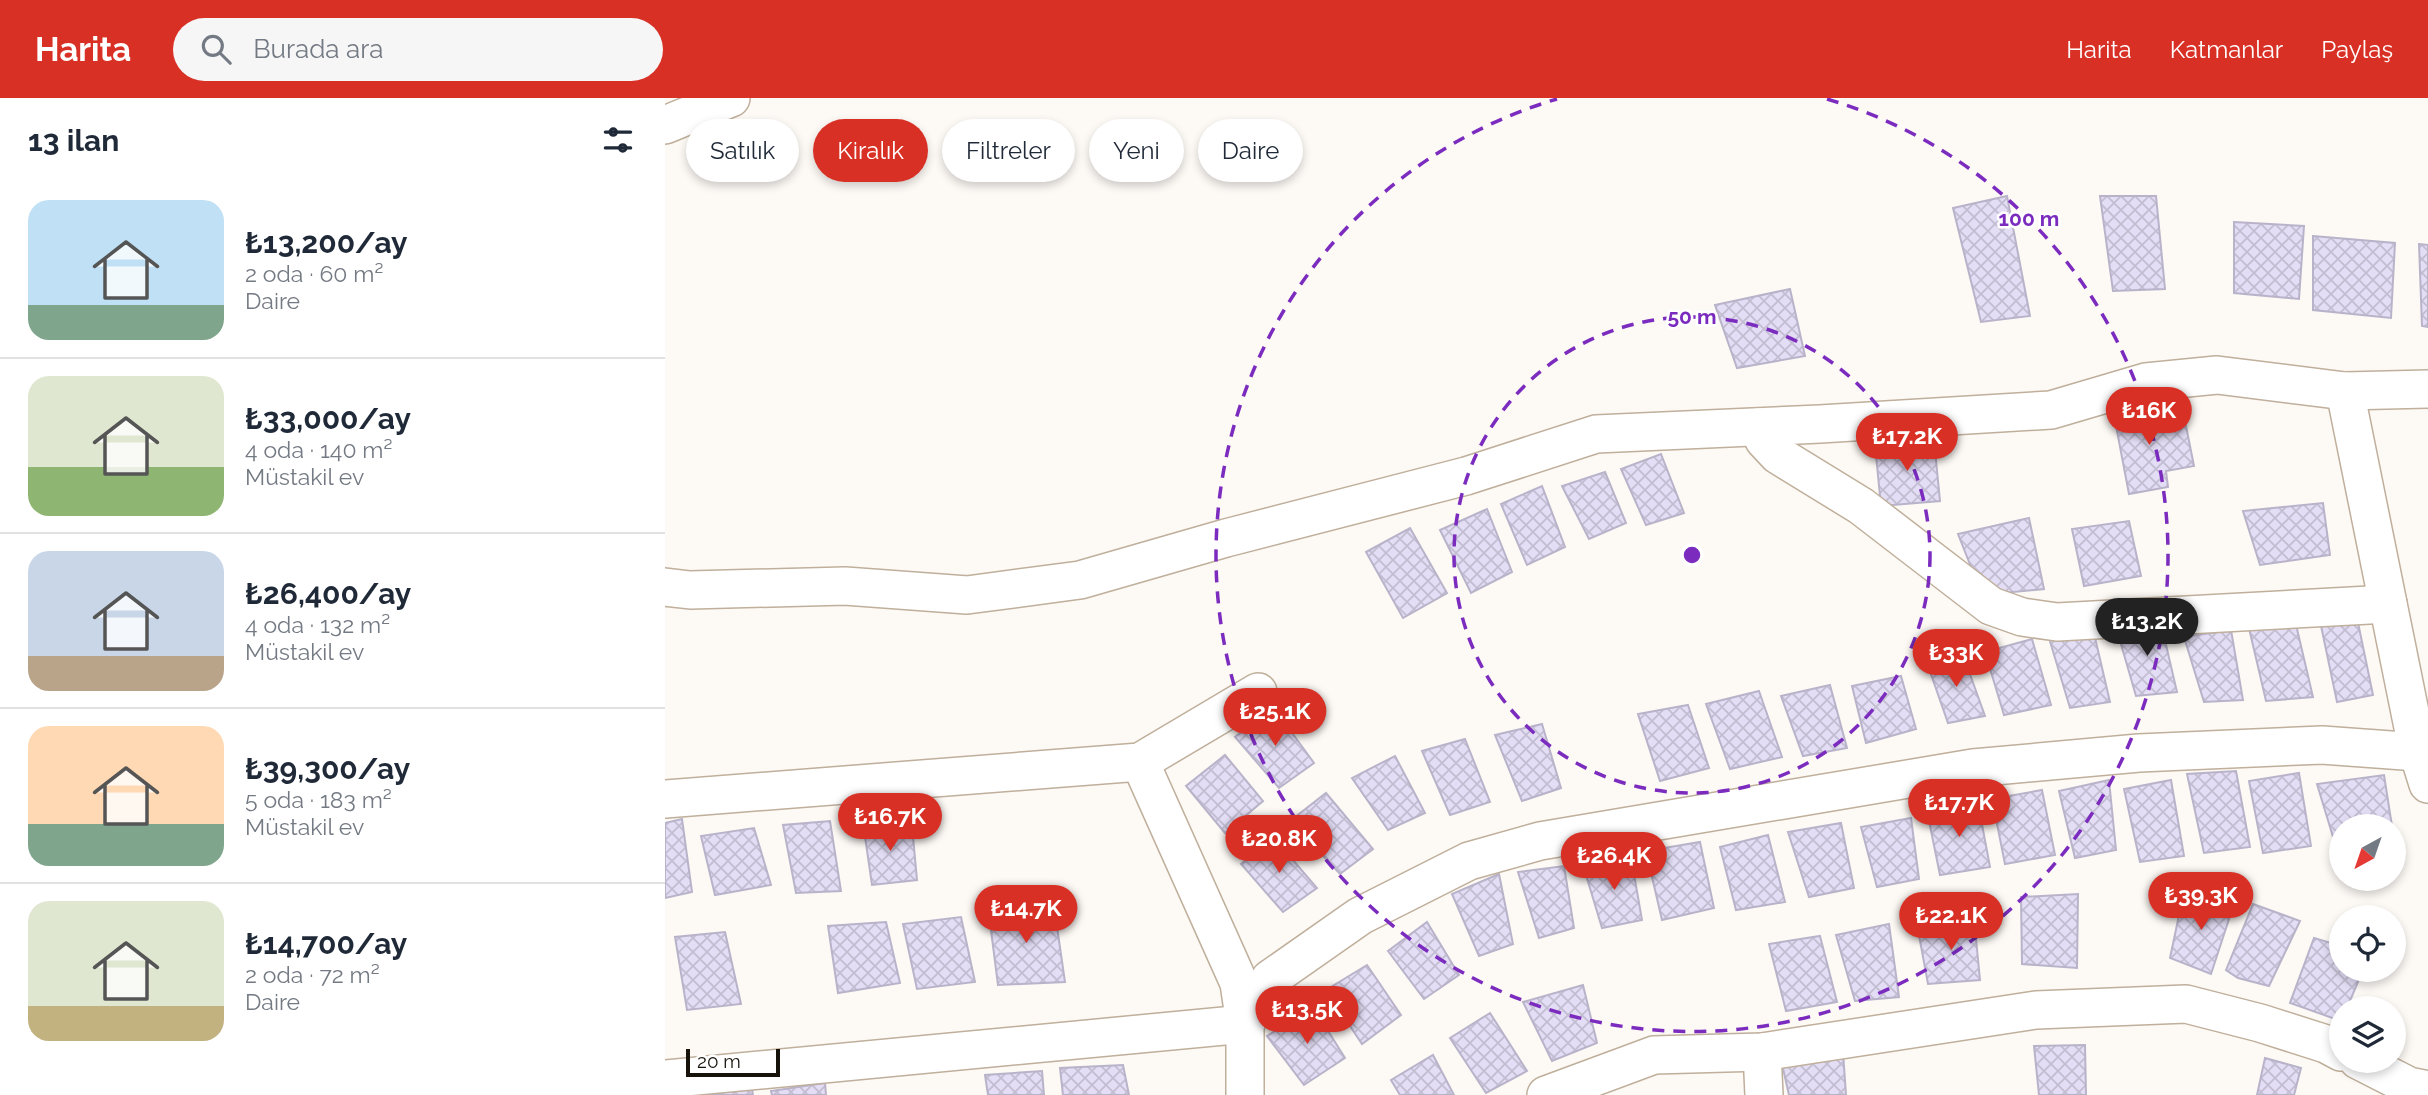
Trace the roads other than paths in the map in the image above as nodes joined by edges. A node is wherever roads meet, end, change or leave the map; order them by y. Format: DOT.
graph roads {
  1 [pos="731,98"];
  2 [pos="665,125"];
  3 [pos="2428,389"];
  4 [pos="2345,391"];
  5 [pos="1758,427"];
  6 [pos="665,587"];
  7 [pos="2388,604"];
  8 [pos="1258,692"];
  9 [pos="1140,762"];
  10 [pos="2423,768"];
  11 [pos="665,799"];
  12 [pos="1245,1024"];
  13 [pos="2329,1046"];
  14 [pos="1762,1052"];
  15 [pos="2384,1073"];
  16 [pos="665,1079"];
  17 [pos="2428,1090"];
  18 [pos="1245,1095"];
  19 [pos="1546,1095"];
  20 [pos="1764,1095"];
  1 -- 2 [label="street"];
  3 -- 4 [label="street"];
  4 -- 5 [label="street"];
  4 -- 7 [label="street"];
  5 -- 6 [label="street"];
  5 -- 7 [label="street"];
  7 -- 10 [label="street"];
  8 -- 9 [label="street"];
  9 -- 11 [label="street"];
  9 -- 12 [label="street"];
  10 -- 12 [label="street"];
  12 -- 16 [label="street"];
  12 -- 18 [label="street"];
  13 -- 14 [label="street"];
  14 -- 19 [label="street"];
  14 -- 20 [label="street"];
  15 -- 17 [label="street"];
}
